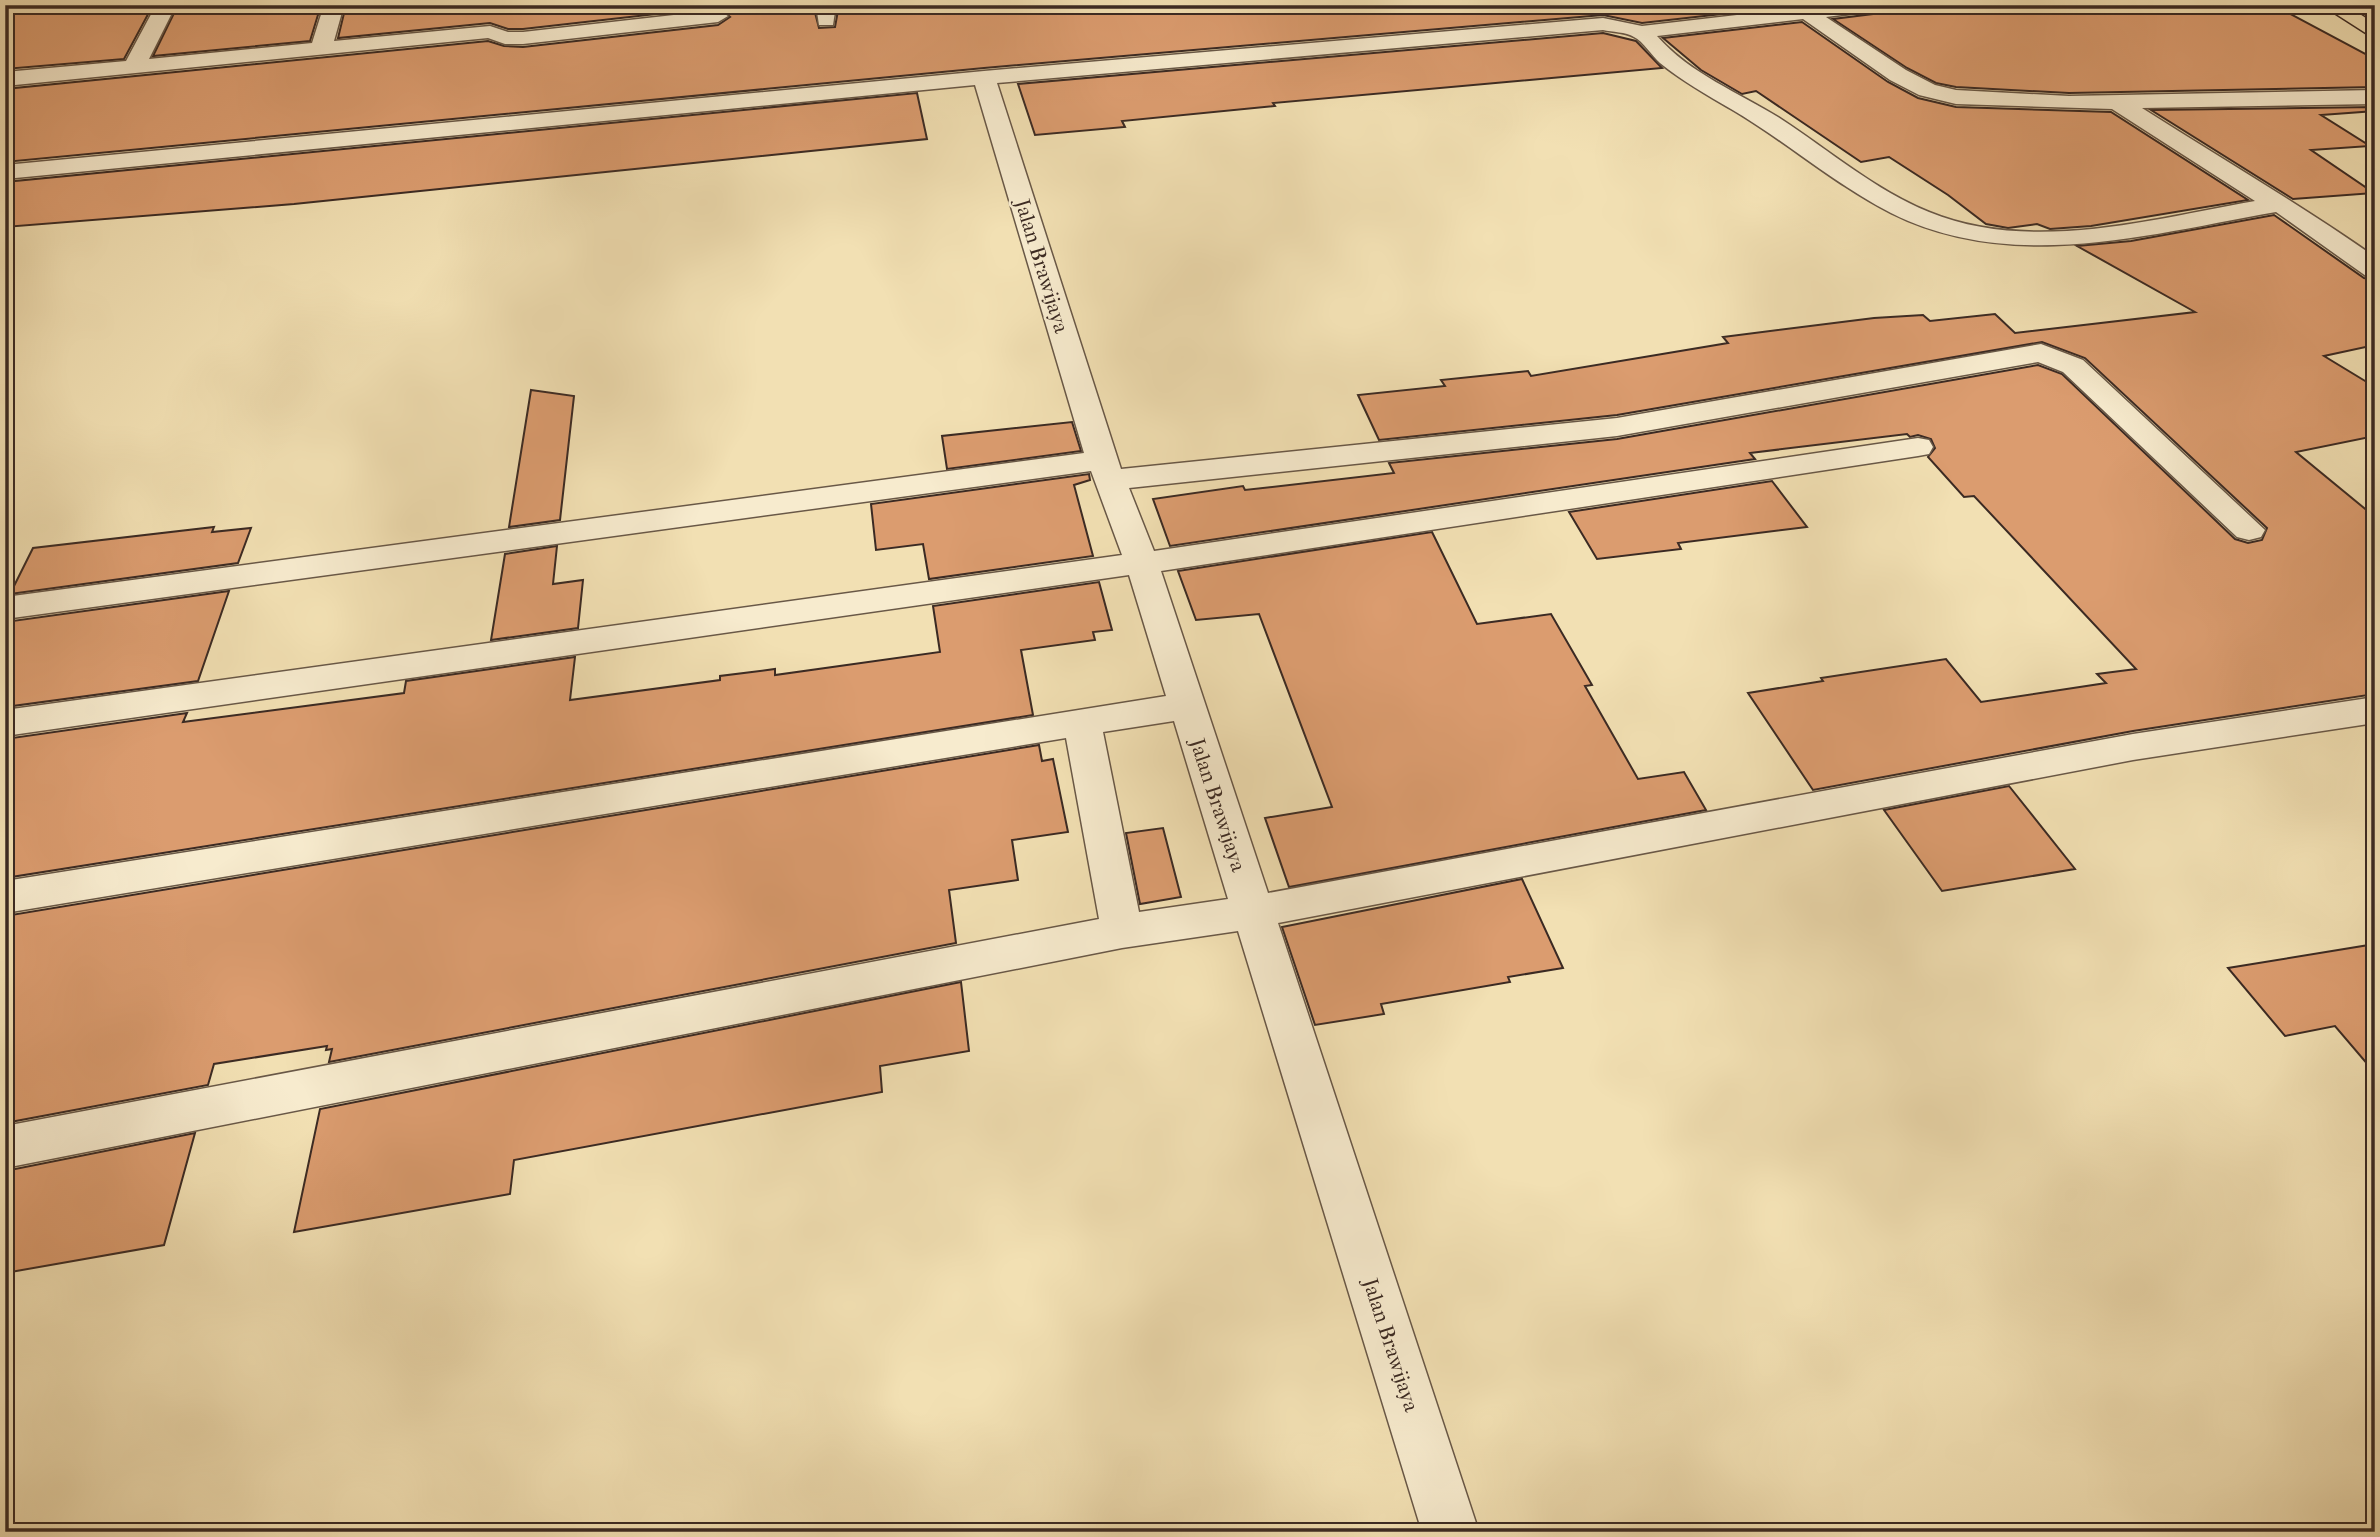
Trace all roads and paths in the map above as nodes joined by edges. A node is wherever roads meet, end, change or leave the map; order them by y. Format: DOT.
graph roads {
  1 [pos="166,5"];
  2 [pos="334,5"];
  3 [pos="492,5"];
  4 [pos="1582,5"];
  5 [pos="1873,5"];
  6 [pos="2332,5"];
  7 [pos="1802,9"];
  8 [pos="719,16"];
  9 [pos="1604,24"];
  10 [pos="490,32"];
  11 [pos="1642,32"];
  12 [pos="2375,33"];
  13 [pos="321,48"];
  14 [pos="133,68"];
  15 [pos="984,78"];
  16 [pos="5,79"];
  17 [pos="2375,97"];
  18 [pos="2117,102"];
  19 [pos="5,172"];
  20 [pos="2279,204"];
  21 [pos="2360,260"];
  22 [pos="1918,447"];
  23 [pos="1106,470"];
  24 [pos="2249,530"];
  25 [pos="1142,563"];
  26 [pos="5,608"];
  27 [pos="1185,706"];
  28 [pos="2375,710"];
  29 [pos="5,723"];
  30 [pos="1082,723"];
  31 [pos="5,897"];
  32 [pos="1252,912"];
  33 [pos="1122,931"];
  34 [pos="5,1147"];
  35 [pos="1451,1532"];
  1 -- 14 [label="street"];
  2 -- 13 [label="street"];
  3 -- 10 [label="street"];
  4 -- 9 [label="street"];
  5 -- 7 [label="street"];
  6 -- 12 [label="highway"];
  7 -- 11 [label="street"];
  7 -- 18 [label="street"];
  8 -- 10 [label="street"];
  9 -- 11 [label="street"];
  9 -- 15 [label="street"];
  10 -- 13 [label="street"];
  11 -- 20 [label="street"];
  13 -- 14 [label="street"];
  14 -- 16 [label="street"];
  15 -- 19 [label="street"];
  15 -- 23 [label="street, Jalan Brawijaya"];
  17 -- 18 [label="street"];
  18 -- 20 [label="street"];
  20 -- 21 [label="street"];
  22 -- 25 [label="street"];
  23 -- 24 [label="street"];
  23 -- 25 [label="street, Jalan Brawijaya"];
  23 -- 26 [label="street"];
  25 -- 27 [label="street, Jalan Brawijaya"];
  25 -- 29 [label="street"];
  27 -- 30 [label="street"];
  27 -- 32 [label="street, Jalan Brawijaya"];
  28 -- 32 [label="street"];
  30 -- 31 [label="street"];
  30 -- 33 [label="street"];
  32 -- 33 [label="street"];
  32 -- 35 [label="street, Jalan Brawijaya"];
  33 -- 34 [label="street"];
}
